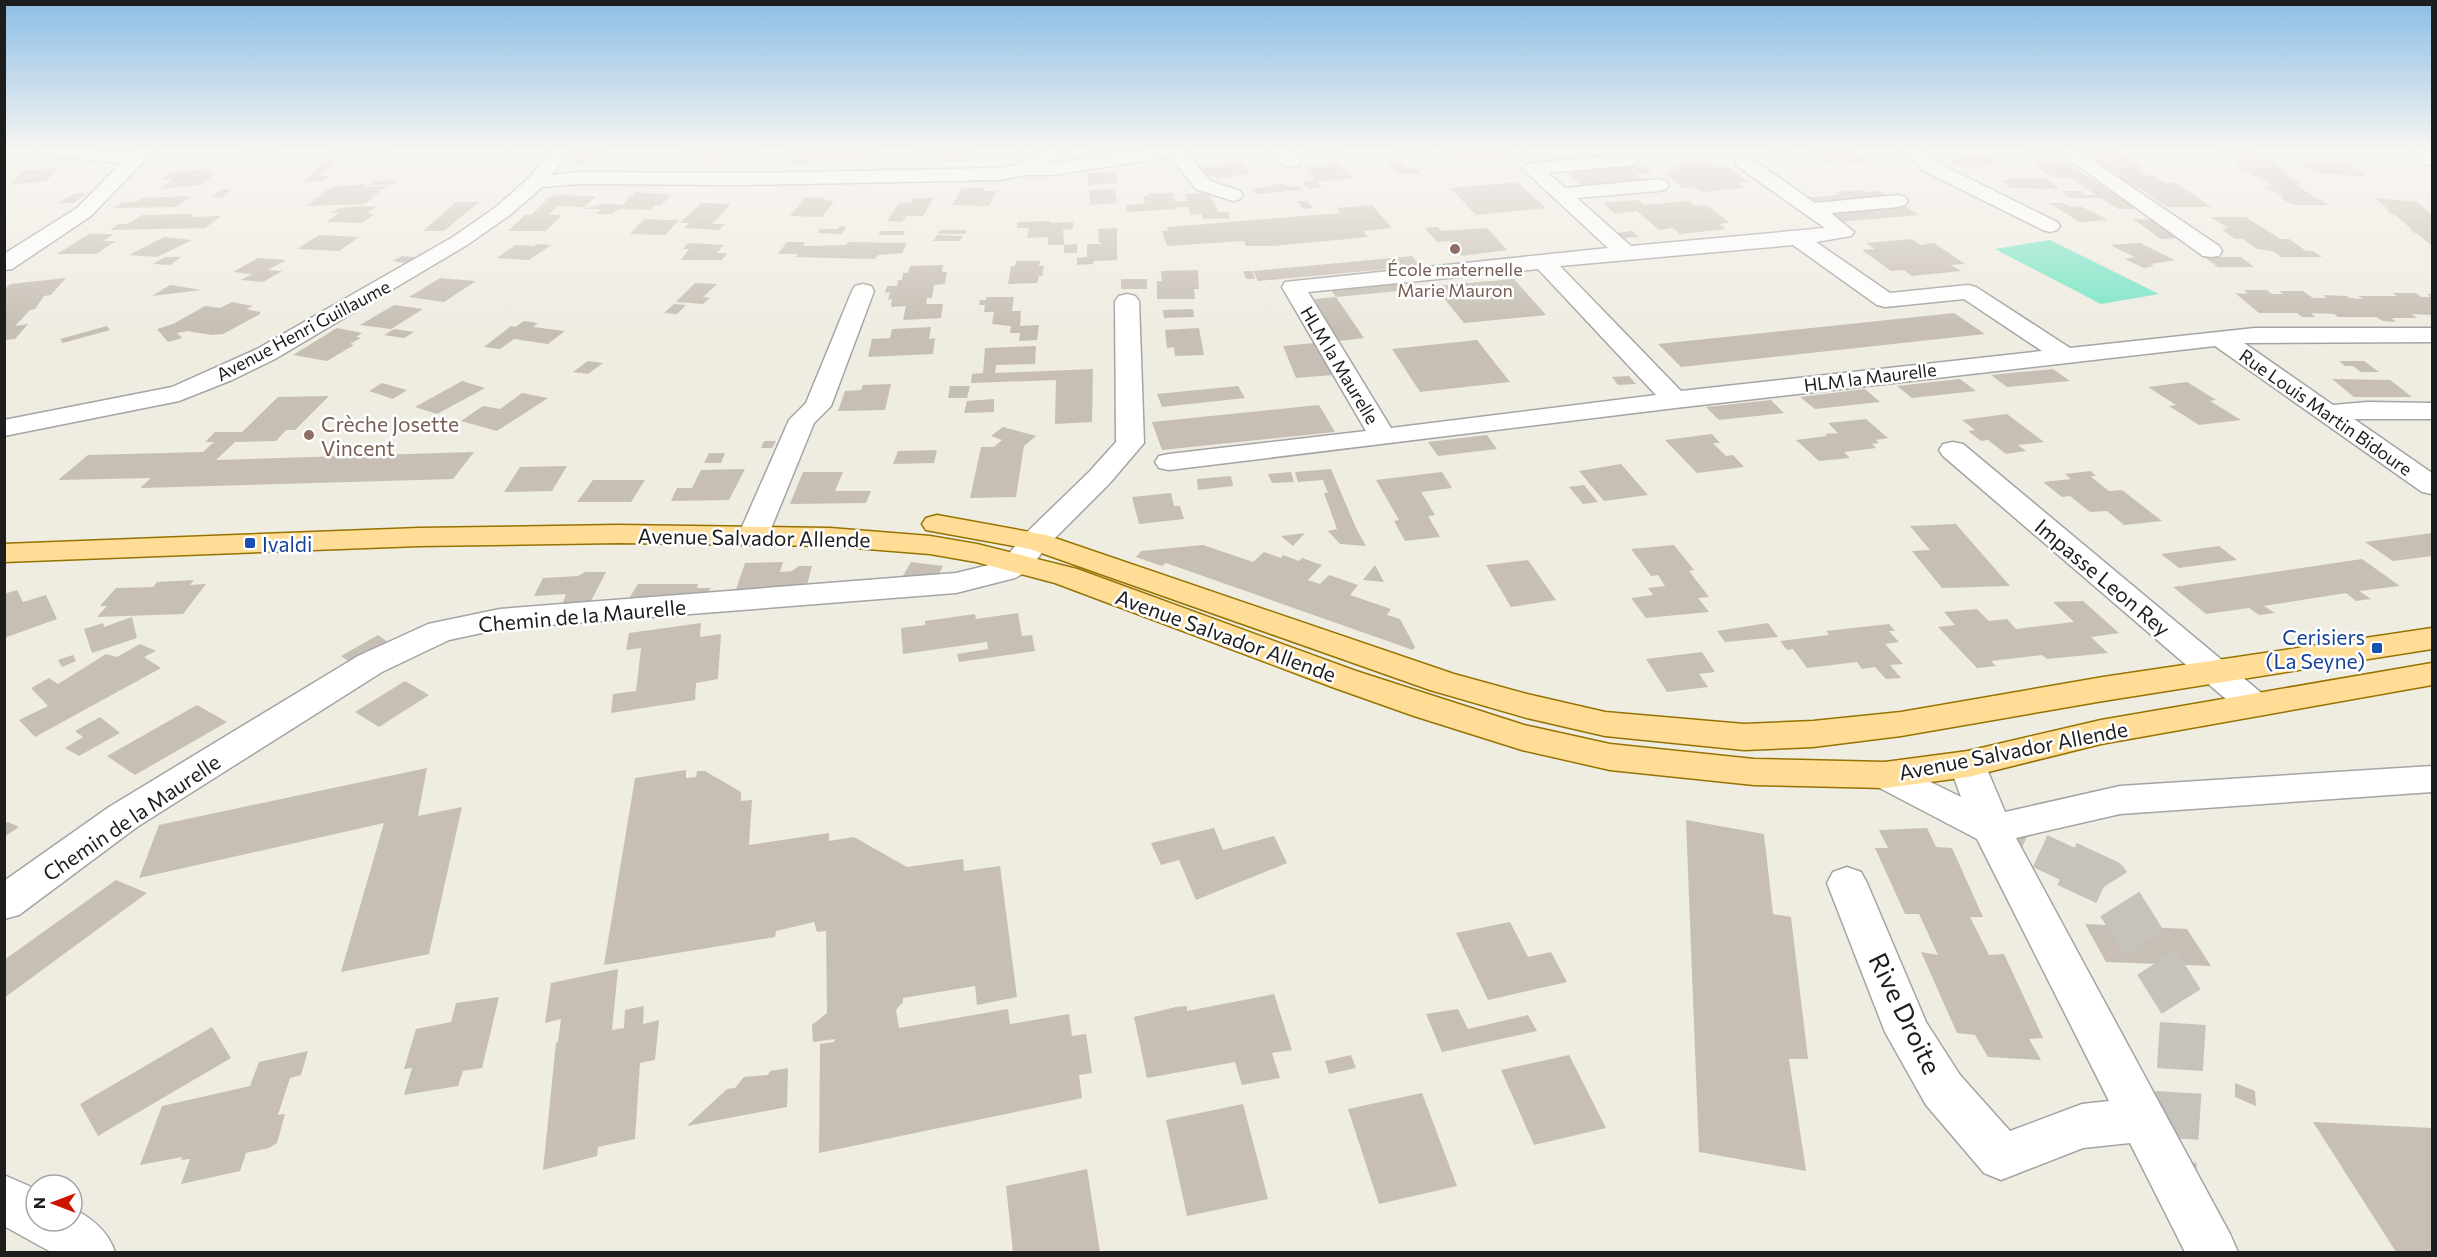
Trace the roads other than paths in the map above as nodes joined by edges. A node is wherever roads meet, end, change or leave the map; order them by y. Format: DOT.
graph roads {
  1 [pos="87,209"];
  2 [pos="506,209"];
  3 [pos="1576,209"];
  4 [pos="1812,209"];
  5 [pos="1816,209"];
  6 [pos="2015,209"];
  7 [pos="2150,209"];
  8 [pos="2050,226"];
  9 [pos="1797,238"];
  10 [pos="2211,251"];
  11 [pos="1626,253"];
  12 [pos="1543,261"];
  13 [pos="4,264"];
  14 [pos="863,291"];
  15 [pos="1127,301"];
  16 [pos="2433,335"];
  17 [pos="2220,338"];
  18 [pos="2065,355"];
  19 [pos="1675,400"];
  20 [pos="2433,411"];
  21 [pos="2328,413"];
  22 [pos="4,428"];
  23 [pos="1383,437"];
  24 [pos="1953,450"];
  25 [pos="1169,462"];
  26 [pos="2433,486"];
  27 [pos="758,526"];
  28 [pos="4,535"];
  29 [pos="1027,552"];
  30 [pos="4,553"];
  31 [pos="2433,639"];
  32 [pos="2216,672"];
  33 [pos="2433,674"];
  34 [pos="2253,704"];
  35 [pos="1968,764"];
  36 [pos="1885,775"];
  37 [pos="2433,779"];
  38 [pos="1992,829"];
  39 [pos="1847,883"];
  40 [pos="4,903"];
  41 [pos="2143,1119"];
  42 [pos="4,1199"];
  43 [pos="24,1210"];
  44 [pos="67,1233"];
  45 [pos="89,1252"];
  46 [pos="2212,1252"];
  1 -- 13 [label="street"];
  2 -- 22 [label="street, Avenue Henri Guillaume"];
  3 -- 11 [label="street"];
  4 -- 5 [label="street"];
  4 -- 9 [label="street, HLM la Maurelle"];
  6 -- 8 [label="street"];
  7 -- 10 [label="street"];
  9 -- 11 [label="street, HLM la Maurelle"];
  9 -- 18 [label="street"];
  11 -- 12 [label="street, HLM la Maurelle"];
  12 -- 19 [label="street"];
  12 -- 23 [label="street, HLM la Maurelle"];
  14 -- 27 [label="street"];
  15 -- 29 [label="street"];
  16 -- 17 [label="street, HLM la Maurelle"];
  17 -- 18 [label="street, HLM la Maurelle"];
  17 -- 21 [label="street, Rue Louis Martin Bidoure"];
  18 -- 19 [label="street, HLM la Maurelle"];
  19 -- 23 [label="street, HLM la Maurelle"];
  20 -- 21 [label="street"];
  21 -- 26 [label="street, Rue Louis Martin Bidoure"];
  23 -- 25 [label="street"];
  24 -- 32 [label="street, Impasse Leon Rey"];
  27 -- 28 [label="main road, Avenue Salvador Allende"];
  27 -- 29 [label="main road, Avenue Salvador Allende"];
  27 -- 30 [label="main road, Avenue Salvador Allende"];
  29 -- 32 [label="main road, Avenue Salvador Allende"];
  29 -- 36 [label="main road, Avenue Salvador Allende"];
  29 -- 40 [label="street, Chemin de la Maurelle"];
  31 -- 32 [label="main road, Avenue Salvador Allende"];
  32 -- 34 [label="street, Impasse Leon Rey"];
  33 -- 34 [label="main road, Avenue Salvador Allende"];
  34 -- 35 [label="main road, Avenue Salvador Allende"];
  35 -- 36 [label="main road, Avenue Salvador Allende"];
  35 -- 38 [label="street"];
  36 -- 38 [label="street"];
  37 -- 38 [label="street"];
  38 -- 41 [label="street"];
  39 -- 41 [label="street, Rive Droite"];
  41 -- 46 [label="street"];
  42 -- 43 [label="street"];
  44 -- 45 [label="street"];
}
